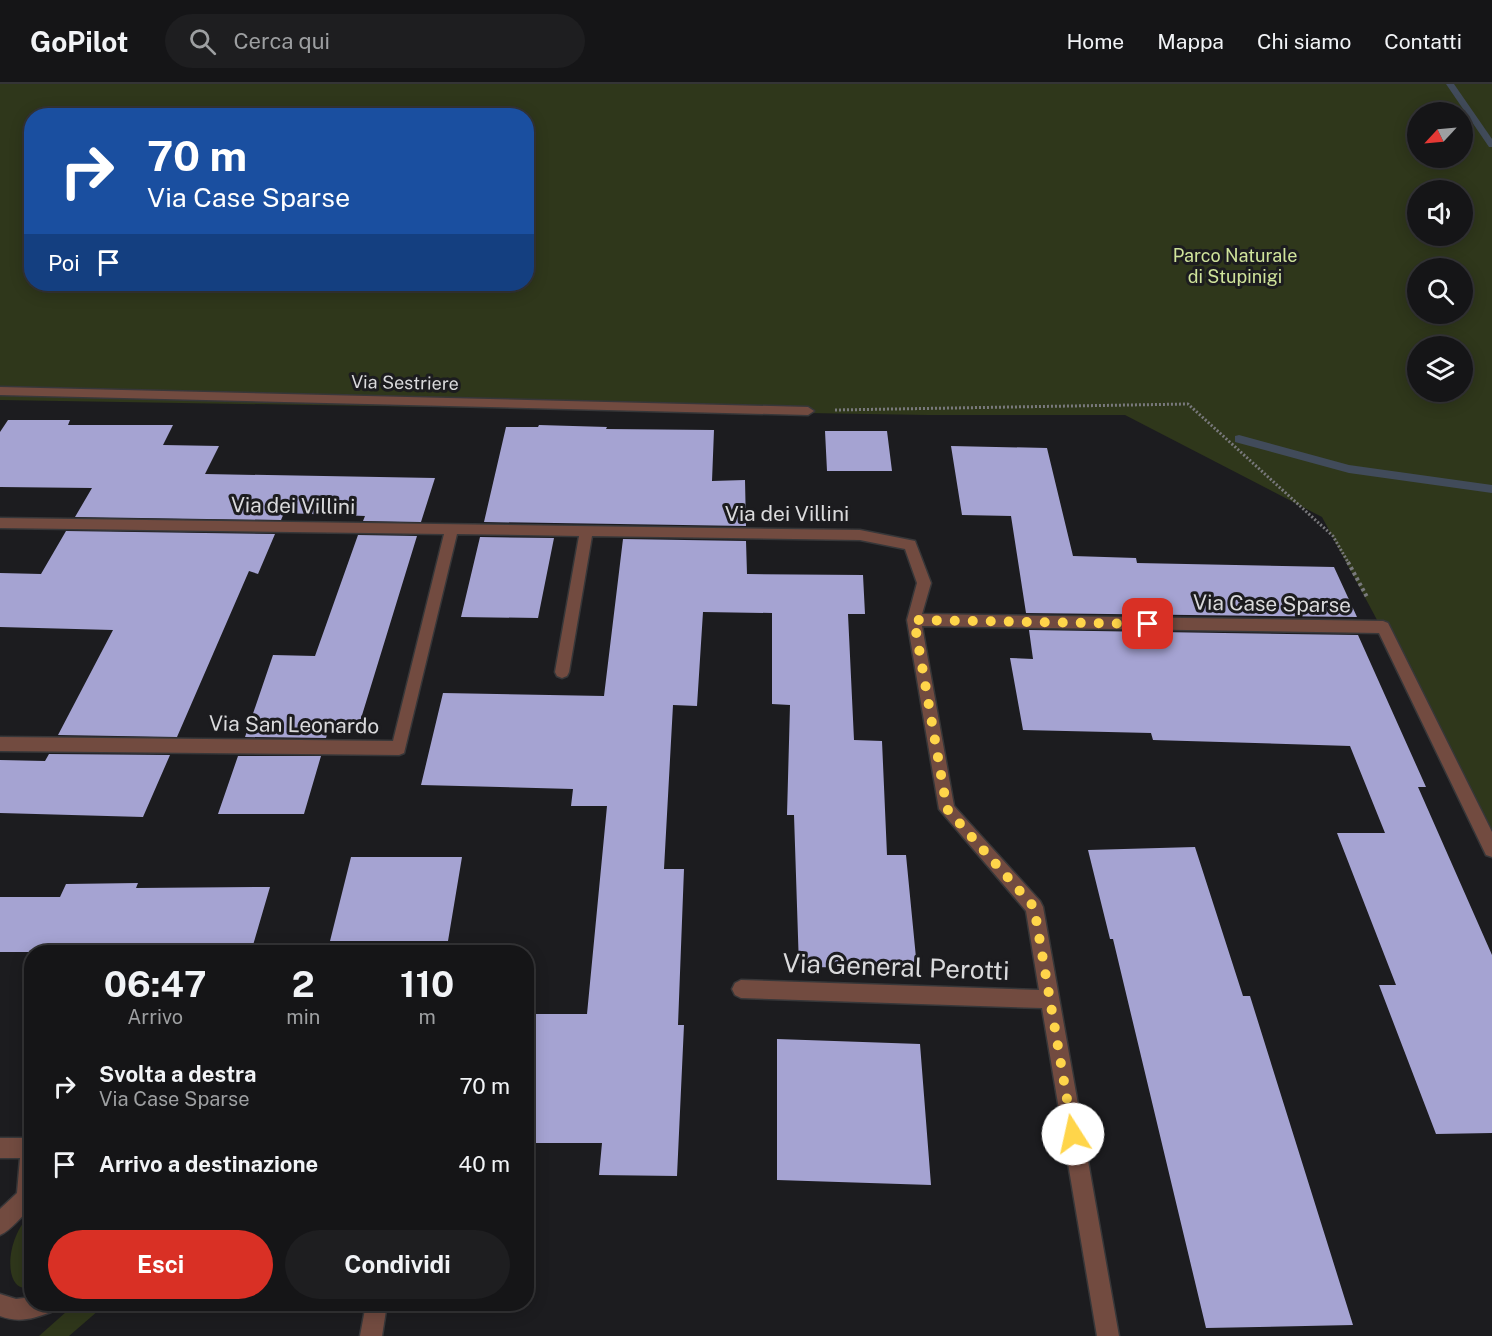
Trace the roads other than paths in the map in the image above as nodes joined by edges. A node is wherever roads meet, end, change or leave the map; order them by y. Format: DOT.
graph roads {
  1 [pos="0,392"];
  2 [pos="808,411"];
  3 [pos="0,523"];
  4 [pos="452,529"];
  5 [pos="586,533"];
  6 [pos="914,620"];
  7 [pos="562,672"];
  8 [pos="0,744"];
  9 [pos="1492,849"];
  10 [pos="741,989"];
  11 [pos="1050,999"];
  12 [pos="0,1148"];
  13 [pos="24,1148"];
  14 [pos="24,1199"];
  15 [pos="0,1225"];
  16 [pos="24,1309"];
  17 [pos="2,1311"];
  18 [pos="376,1311"];
  19 [pos="371,1336"];
  20 [pos="1108,1336"];
  1 -- 2 [label="street, Via Sestriere"];
  3 -- 4 [label="street, Via dei Villini"];
  4 -- 5 [label="street, Via dei Villini"];
  4 -- 8 [label="street, Via San Leonardo"];
  5 -- 6 [label="street, Via dei Villini"];
  5 -- 7 [label="street"];
  6 -- 9 [label="street, Via Case Sparse"];
  6 -- 11 [label="street"];
  10 -- 11 [label="street, Via General Perotti"];
  11 -- 20 [label="street"];
  12 -- 13 [label="street"];
  14 -- 15 [label="street"];
  16 -- 17 [label="street"];
  18 -- 19 [label="street"];
}
